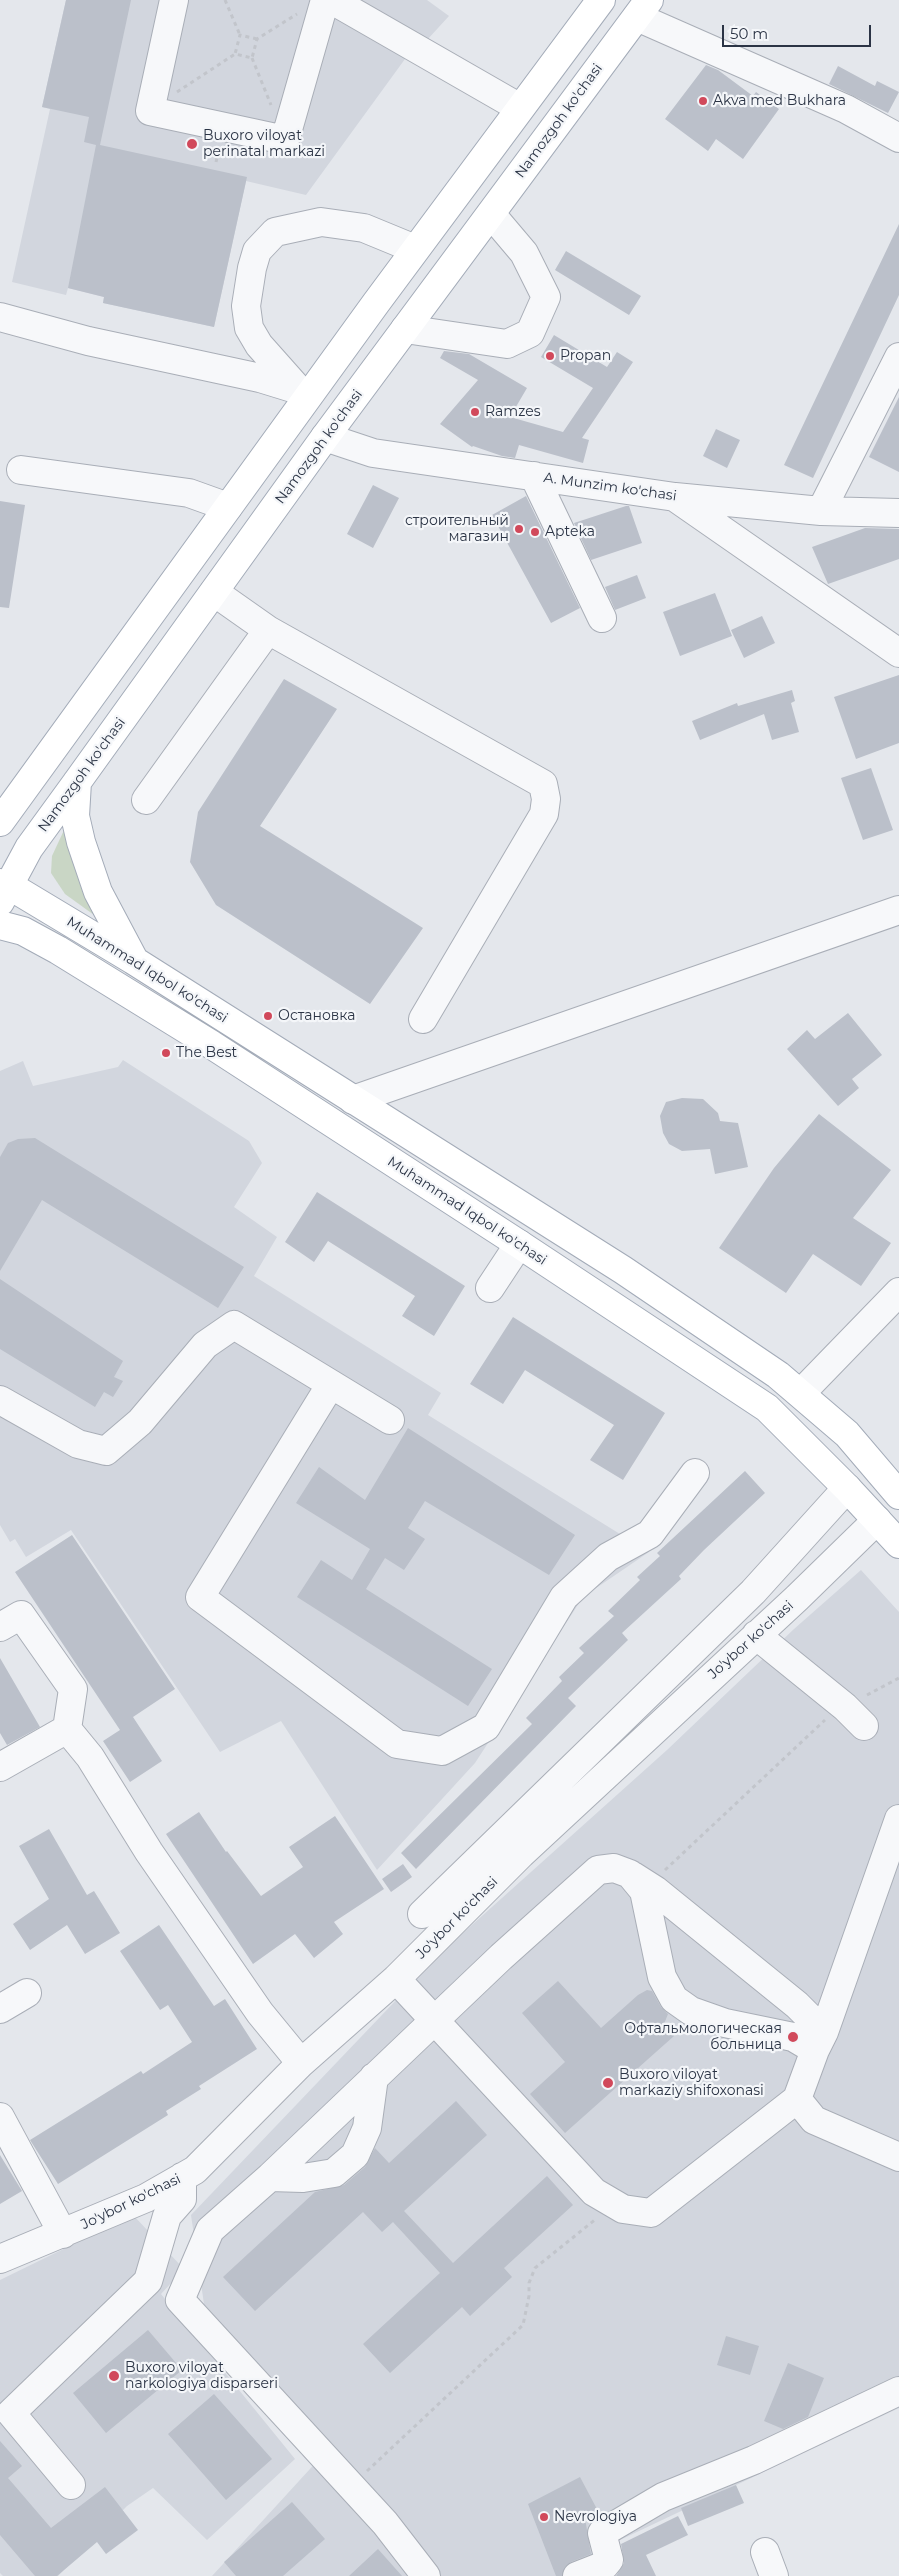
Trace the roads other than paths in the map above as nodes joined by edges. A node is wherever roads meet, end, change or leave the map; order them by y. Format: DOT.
graph roads {
  1 [pos="174,0"];
  2 [pos="332,0"];
  3 [pos="600,0"];
  4 [pos="314,5"];
  5 [pos="643,8"];
  6 [pos="520,108"];
  7 [pos="899,138"];
  8 [pos="491,214"];
  9 [pos="415,249"];
  10 [pos="0,316"];
  11 [pos="406,329"];
  12 [pos="899,357"];
  13 [pos="303,393"];
  14 [pos="325,437"];
  15 [pos="21,470"];
  16 [pos="534,476"];
  17 [pos="675,497"];
  18 [pos="228,507"];
  19 [pos="821,511"];
  20 [pos="899,513"];
  21 [pos="214,592"];
  22 [pos="602,618"];
  23 [pos="268,630"];
  24 [pos="899,653"];
  25 [pos="77,782"];
  26 [pos="146,800"];
  27 [pos="0,822"];
  28 [pos="3,890"];
  29 [pos="899,910"];
  30 [pos="0,925"];
  31 [pos="133,960"];
  32 [pos="423,1019"];
  33 [pos="353,1100"];
  34 [pos="519,1244"];
  35 [pos="490,1288"];
  36 [pos="899,1292"];
  37 [pos="331,1384"];
  38 [pos="801,1393"];
  39 [pos="0,1400"];
  40 [pos="390,1420"];
  41 [pos="695,1473"];
  42 [pos="847,1488"];
  43 [pos="899,1495"];
  44 [pos="876,1520"];
  45 [pos="899,1544"];
  46 [pos="0,1628"];
  47 [pos="756,1635"];
  48 [pos="864,1726"];
  49 [pos="67,1729"];
  50 [pos="0,1767"];
  51 [pos="899,1819"];
  52 [pos="639,1880"];
  53 [pos="422,1914"];
  54 [pos="396,1979"];
  55 [pos="27,1993"];
  56 [pos="0,2009"];
  57 [pos="435,2020"];
  58 [pos="820,2041"];
  59 [pos="301,2063"];
  60 [pos="374,2077"];
  61 [pos="797,2099"];
  62 [pos="0,2117"];
  63 [pos="899,2157"];
  64 [pos="182,2177"];
  65 [pos="270,2178"];
  66 [pos="63,2234"];
  67 [pos="0,2259"];
  68 [pos="899,2391"];
  69 [pos="71,2484"];
  70 [pos="426,2576"];
  71 [pos="577,2576"];
  1 -- 4 [label="street"];
  2 -- 6 [label="street"];
  3 -- 6 [label="main road"];
  5 -- 7 [label="street"];
  5 -- 8 [label="main road, Namozgoh ko'chasi"];
  6 -- 9 [label="main road"];
  8 -- 11 [label="main road, Namozgoh ko'chasi"];
  8 -- 11 [label="street"];
  9 -- 13 [label="main road"];
  9 -- 13 [label="street"];
  10 -- 13 [label="street"];
  11 -- 14 [label="main road, Namozgoh ko'chasi"];
  12 -- 19 [label="street"];
  13 -- 18 [label="main road"];
  14 -- 16 [label="street, A. Munzim ko'chasi"];
  14 -- 21 [label="main road, Namozgoh ko'chasi"];
  15 -- 18 [label="street"];
  16 -- 17 [label="street, A. Munzim ko'chasi"];
  16 -- 22 [label="street"];
  17 -- 19 [label="street, A. Munzim ko'chasi"];
  17 -- 24 [label="street"];
  18 -- 27 [label="main road"];
  19 -- 20 [label="street, A. Munzim ko'chasi"];
  21 -- 23 [label="street"];
  21 -- 25 [label="main road, Namozgoh ko'chasi"];
  23 -- 26 [label="street"];
  23 -- 32 [label="street"];
  25 -- 28 [label="main road, Namozgoh ko'chasi"];
  25 -- 31 [label="main road"];
  28 -- 31 [label="main road, Muhammad Iqbol ko'chasi"];
  29 -- 33 [label="street"];
  30 -- 34 [label="main road, Muhammad Iqbol ko'chasi"];
  31 -- 33 [label="main road, Muhammad Iqbol ko'chasi"];
  33 -- 38 [label="main road, Muhammad Iqbol ko'chasi"];
  34 -- 35 [label="street"];
  34 -- 42 [label="main road, Muhammad Iqbol ko'chasi"];
  36 -- 38 [label="street"];
  37 -- 39 [label="street"];
  37 -- 40 [label="street"];
  37 -- 41 [label="street"];
  38 -- 43 [label="main road, Muhammad Iqbol ko'chasi"];
  42 -- 44 [label="main road, Muhammad Iqbol ko'chasi"];
  42 -- 53 [label="street"];
  44 -- 45 [label="main road, Muhammad Iqbol ko'chasi"];
  44 -- 47 [label="street, Jo'ybor ko'chasi"];
  46 -- 49 [label="street"];
  47 -- 48 [label="street"];
  47 -- 54 [label="street, Jo'ybor ko'chasi"];
  49 -- 50 [label="street"];
  49 -- 59 [label="street"];
  51 -- 58 [label="street"];
  52 -- 57 [label="street"];
  52 -- 58 [label="street"];
  52 -- 58 [label="street"];
  54 -- 57 [label="street"];
  54 -- 59 [label="street, Jo'ybor ko'chasi"];
  55 -- 56 [label="street"];
  57 -- 60 [label="street"];
  57 -- 61 [label="street"];
  58 -- 61 [label="street"];
  59 -- 64 [label="street, Jo'ybor ko'chasi"];
  60 -- 65 [label="street"];
  60 -- 65 [label="street"];
  61 -- 63 [label="street"];
  62 -- 66 [label="street"];
  64 -- 66 [label="street, Jo'ybor ko'chasi"];
  64 -- 69 [label="street"];
  65 -- 70 [label="street"];
  66 -- 67 [label="street, Jo'ybor ko'chasi"];
  68 -- 71 [label="street"];
}
